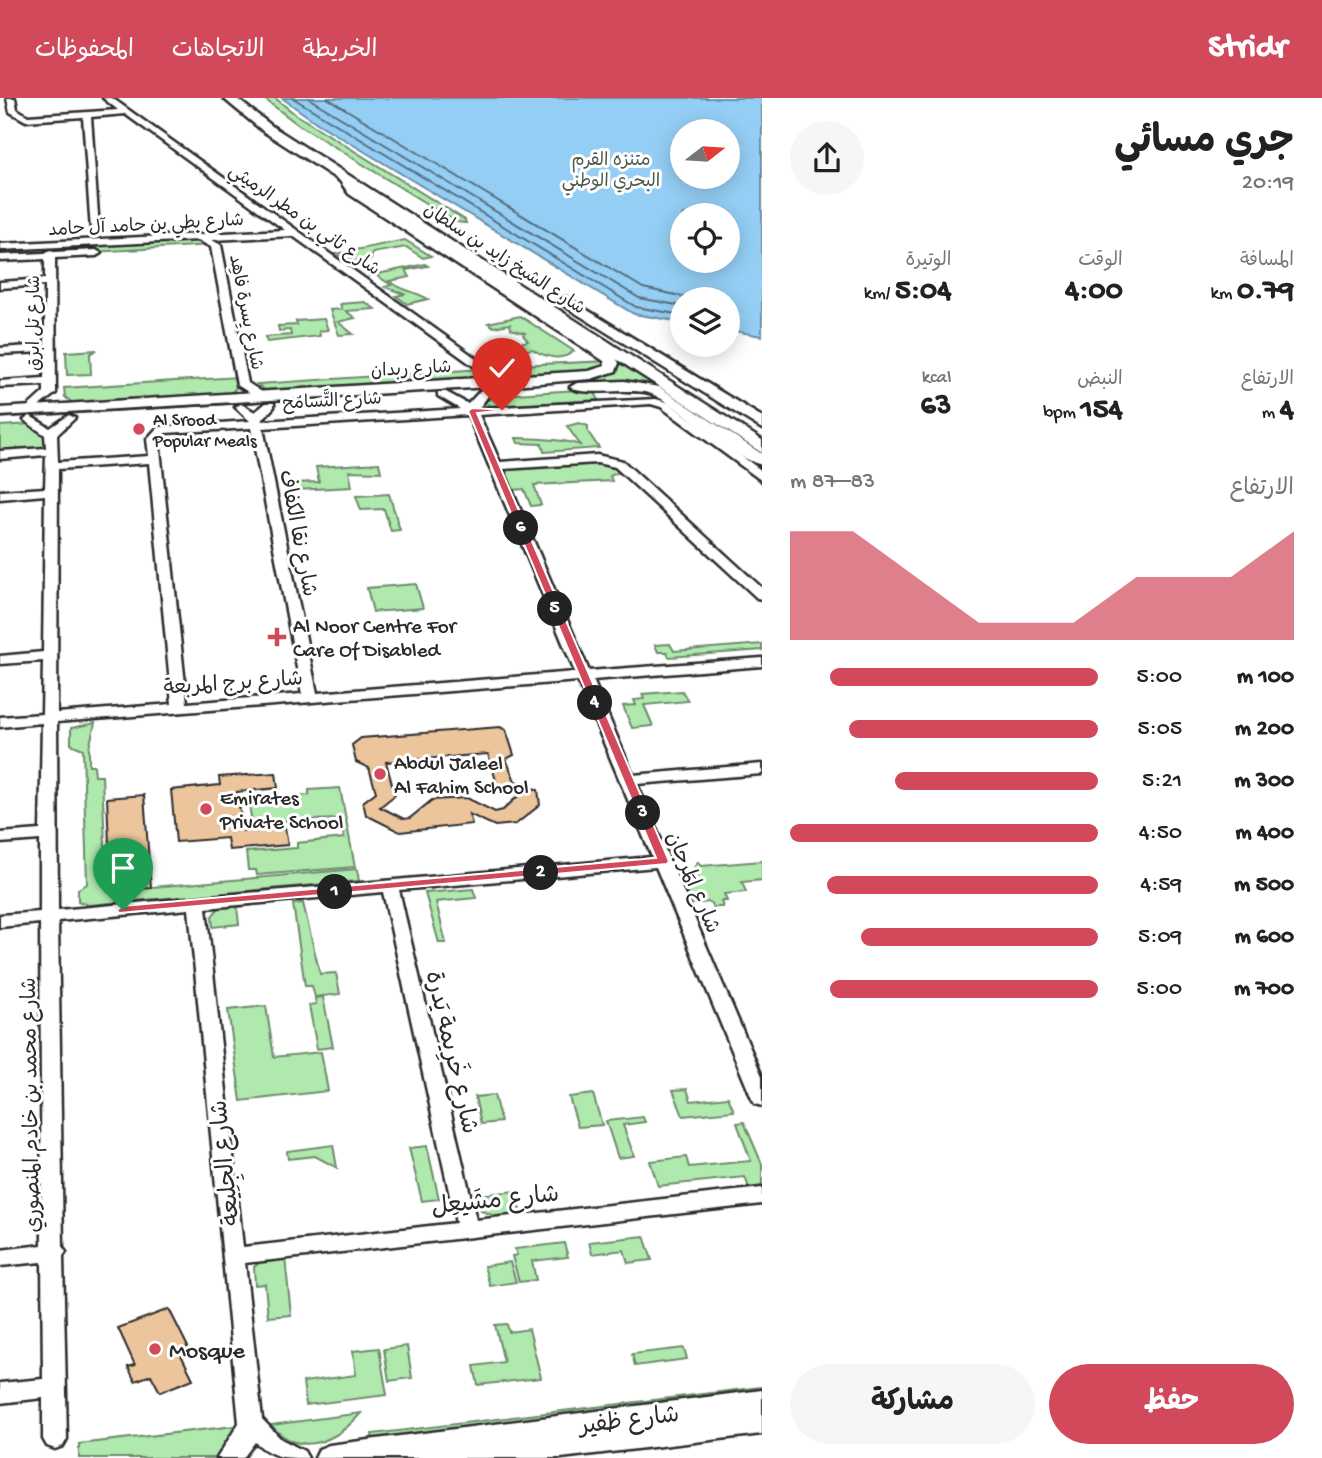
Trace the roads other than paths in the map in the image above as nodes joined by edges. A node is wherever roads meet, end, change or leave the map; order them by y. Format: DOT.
graph roads {
  1 [pos="11,98"];
  2 [pos="107,98"];
  3 [pos="229,98"];
  4 [pos="250,98"];
  5 [pos="127,114"];
  6 [pos="88,116"];
  7 [pos="340,174"];
  8 [pos="272,217"];
  9 [pos="94,229"];
  10 [pos="252,230"];
  11 [pos="293,233"];
  12 [pos="115,235"];
  13 [pos="80,236"];
  14 [pos="231,236"];
  15 [pos="200,238"];
  16 [pos="269,239"];
  17 [pos="0,240"];
  18 [pos="65,244"];
  19 [pos="34,245"];
  20 [pos="216,246"];
  21 [pos="478,246"];
  22 [pos="0,247"];
  23 [pos="50,254"];
  24 [pos="0,258"];
  25 [pos="50,282"];
  26 [pos="0,285"];
  27 [pos="549,290"];
  28 [pos="50,348"];
  29 [pos="0,351"];
  30 [pos="483,368"];
  31 [pos="513,381"];
  32 [pos="561,383"];
  33 [pos="0,384"];
  34 [pos="243,385"];
  35 [pos="50,387"];
  36 [pos="479,388"];
  37 [pos="442,394"];
  38 [pos="266,401"];
  39 [pos="235,403"];
  40 [pos="472,411"];
  41 [pos="0,412"];
  42 [pos="71,412"];
  43 [pos="30,415"];
  44 [pos="255,420"];
  45 [pos="0,422"];
  46 [pos="762,424"];
  47 [pos="762,448"];
  48 [pos="52,450"];
  49 [pos="0,455"];
  50 [pos="155,459"];
  51 [pos="762,461"];
  52 [pos="495,466"];
  53 [pos="762,477"];
  54 [pos="53,491"];
  55 [pos="0,495"];
  56 [pos="762,595"];
  57 [pos="50,656"];
  58 [pos="0,660"];
  59 [pos="762,662"];
  60 [pos="583,677"];
  61 [pos="310,697"];
  62 [pos="180,707"];
  63 [pos="49,718"];
  64 [pos="0,722"];
  65 [pos="762,769"];
  66 [pos="629,780"];
  67 [pos="48,834"];
  68 [pos="0,838"];
  69 [pos="663,861"];
  70 [pos="390,887"];
  71 [pos="197,904"];
  72 [pos="49,917"];
  73 [pos="0,921"];
  74 [pos="762,1100"];
  75 [pos="762,1196"];
  76 [pos="468,1228"];
  77 [pos="55,1252"];
  78 [pos="234,1256"];
  79 [pos="0,1258"];
  80 [pos="54,1387"];
  81 [pos="0,1393"];
  82 [pos="762,1402"];
  83 [pos="762,1422"];
  84 [pos="251,1423"];
  85 [pos="55,1439"];
  86 [pos="532,1449"];
  87 [pos="229,1458"];
  88 [pos="296,1458"];
  89 [pos="329,1458"];
  90 [pos="455,1458"];
  1 -- 6 [label="street"];
  2 -- 5 [label="street, شارع ثاني بن مطر الرميثي"];
  3 -- 7 [label="highway, شارع الشيخ زايد بن سلطان"];
  4 -- 21 [label="highway, شارع الشيخ زايد بن سلطان"];
  5 -- 6 [label="street"];
  5 -- 6 [label="street"];
  5 -- 8 [label="street, شارع ثاني بن مطر الرميثي"];
  6 -- 9 [label="street"];
  7 -- 32 [label="main road, شارع ربدان"];
  7 -- 47 [label="highway, شارع الشيخ زايد بن سلطان"];
  8 -- 10 [label="street"];
  8 -- 11 [label="street, شارع ثاني بن مطر الرميثي"];
  9 -- 12 [label="street"];
  9 -- 13 [label="street"];
  10 -- 11 [label="street, شارع بطي بن حامد آل حامد"];
  10 -- 12 [label="street, شارع بطي بن حامد آل حامد"];
  10 -- 14 [label="street, شارع بطي بن حامد آل حامد"];
  10 -- 16 [label="street, شارع بطي بن حامد آل حامد"];
  11 -- 16 [label="street"];
  11 -- 30 [label="street, شارع ثاني بن مطر الرميثي"];
  12 -- 13 [label="street, شارع بطي بن حامد آل حامد"];
  13 -- 17 [label="street, شارع بطي بن حامد آل حامد"];
  14 -- 15 [label="street, شارع بطي بن حامد آل حامد"];
  14 -- 20 [label="street, شارع يِسرة فاهِد"];
  15 -- 18 [label="street, شارع بطي بن حامد آل حامد"];
  15 -- 20 [label="street, شارع يِسرة فاهِد"];
  16 -- 20 [label="street"];
  18 -- 19 [label="street, شارع بطي بن حامد آل حامد"];
  18 -- 23 [label="street, شارع تل ابرق"];
  19 -- 22 [label="street, شارع بطي بن حامد آل حامد"];
  19 -- 23 [label="street, شارع تل ابرق"];
  20 -- 23 [label="street"];
  20 -- 34 [label="street, شارع يِسرة فاهِد"];
  23 -- 24 [label="street"];
  23 -- 25 [label="street, شارع تل ابرق"];
  25 -- 26 [label="street"];
  25 -- 28 [label="street, شارع تل ابرق"];
  27 -- 46 [label="highway, شارع الشيخ زايد بن سلطان"];
  28 -- 29 [label="street"];
  28 -- 35 [label="street, شارع تل ابرق"];
  30 -- 31 [label="street, شارع ثاني بن مطر الرميثي"];
  30 -- 36 [label="street"];
  31 -- 32 [label="main road, شارع ربدان"];
  31 -- 36 [label="main road, شارع ربدان"];
  32 -- 36 [label="main road, شارع ربدان"];
  32 -- 51 [label="main road, شارع ربدان"];
  33 -- 35 [label="street"];
  34 -- 38 [label="street, شارع يِسرة فاهِد"];
  34 -- 39 [label="street, شارع يِسرة فاهِد"];
  35 -- 42 [label="street, شارع تل ابرق"];
  35 -- 43 [label="street, شارع تل ابرق"];
  36 -- 37 [label="main road, شارع ربدان"];
  36 -- 38 [label="main road, شارع ربدان"];
  36 -- 40 [label="street"];
  37 -- 38 [label="main road, شارع ربدان"];
  37 -- 40 [label="street"];
  38 -- 39 [label="main road, شارع ربدان"];
  38 -- 44 [label="street"];
  39 -- 42 [label="main road, شارع ربدان"];
  39 -- 44 [label="street"];
  40 -- 44 [label="street, شارع التَّسامُح"];
  40 -- 52 [label="street, شارع المَرجان"];
  40 -- 53 [label="street, شارع التَّسامُح"];
  41 -- 43 [label="main road, شارع ربدان"];
  42 -- 43 [label="main road, شارع ربدان"];
  42 -- 48 [label="street"];
  43 -- 45 [label="main road, شارع ربدان"];
  43 -- 48 [label="street"];
  44 -- 50 [label="street, شارع التَّسامُح"];
  44 -- 61 [label="street, شارع نقا الكفاف"];
  48 -- 49 [label="street"];
  48 -- 50 [label="street"];
  48 -- 54 [label="street, شارع محمد بن خادم المنصوري"];
  50 -- 62 [label="street, شارع التَّسامُح"];
  52 -- 56 [label="street"];
  52 -- 60 [label="street, شارع المَرجان"];
  54 -- 55 [label="street"];
  54 -- 57 [label="street, شارع محمد بن خادم المنصوري"];
  57 -- 58 [label="street"];
  57 -- 63 [label="street, شارع محمد بن خادم المنصوري"];
  59 -- 60 [label="street, شارع برج المربعة"];
  60 -- 61 [label="street, شارع برج المربعة"];
  60 -- 66 [label="street, شارع المَرجان"];
  61 -- 62 [label="street, شارع برج المربعة"];
  62 -- 63 [label="street, شارع برج المربعة"];
  63 -- 64 [label="street, شارع برج المربعة"];
  63 -- 67 [label="street, شارع محمد بن خادم المنصوري"];
  65 -- 66 [label="street"];
  66 -- 69 [label="street, شارع المَرجان"];
  67 -- 68 [label="street"];
  67 -- 72 [label="street, شارع محمد بن خادم المنصوري"];
  69 -- 70 [label="street"];
  69 -- 74 [label="street, شارع المَرجان"];
  70 -- 71 [label="street"];
  70 -- 76 [label="street, شارع خَرِيمة يَدرة"];
  71 -- 72 [label="street"];
  71 -- 78 [label="street, شارع الجِلِيعة"];
  72 -- 73 [label="street"];
  72 -- 77 [label="street, شارع محمد بن خادم المنصوري"];
  75 -- 76 [label="street, شارع مشَيعِل"];
  76 -- 78 [label="street, شارع مشَيعِل"];
  77 -- 79 [label="street"];
  77 -- 80 [label="street, شارع محمد بن خادم المنصوري"];
  78 -- 84 [label="street, شارع الجِلِيعة"];
  80 -- 81 [label="street"];
  80 -- 85 [label="street, شارع محمد بن خادم المنصوري"];
  82 -- 89 [label="main road, شارع ظفير"];
  83 -- 86 [label="main road"];
  84 -- 87 [label="street"];
  84 -- 88 [label="street"];
  86 -- 90 [label="main road"];
}
